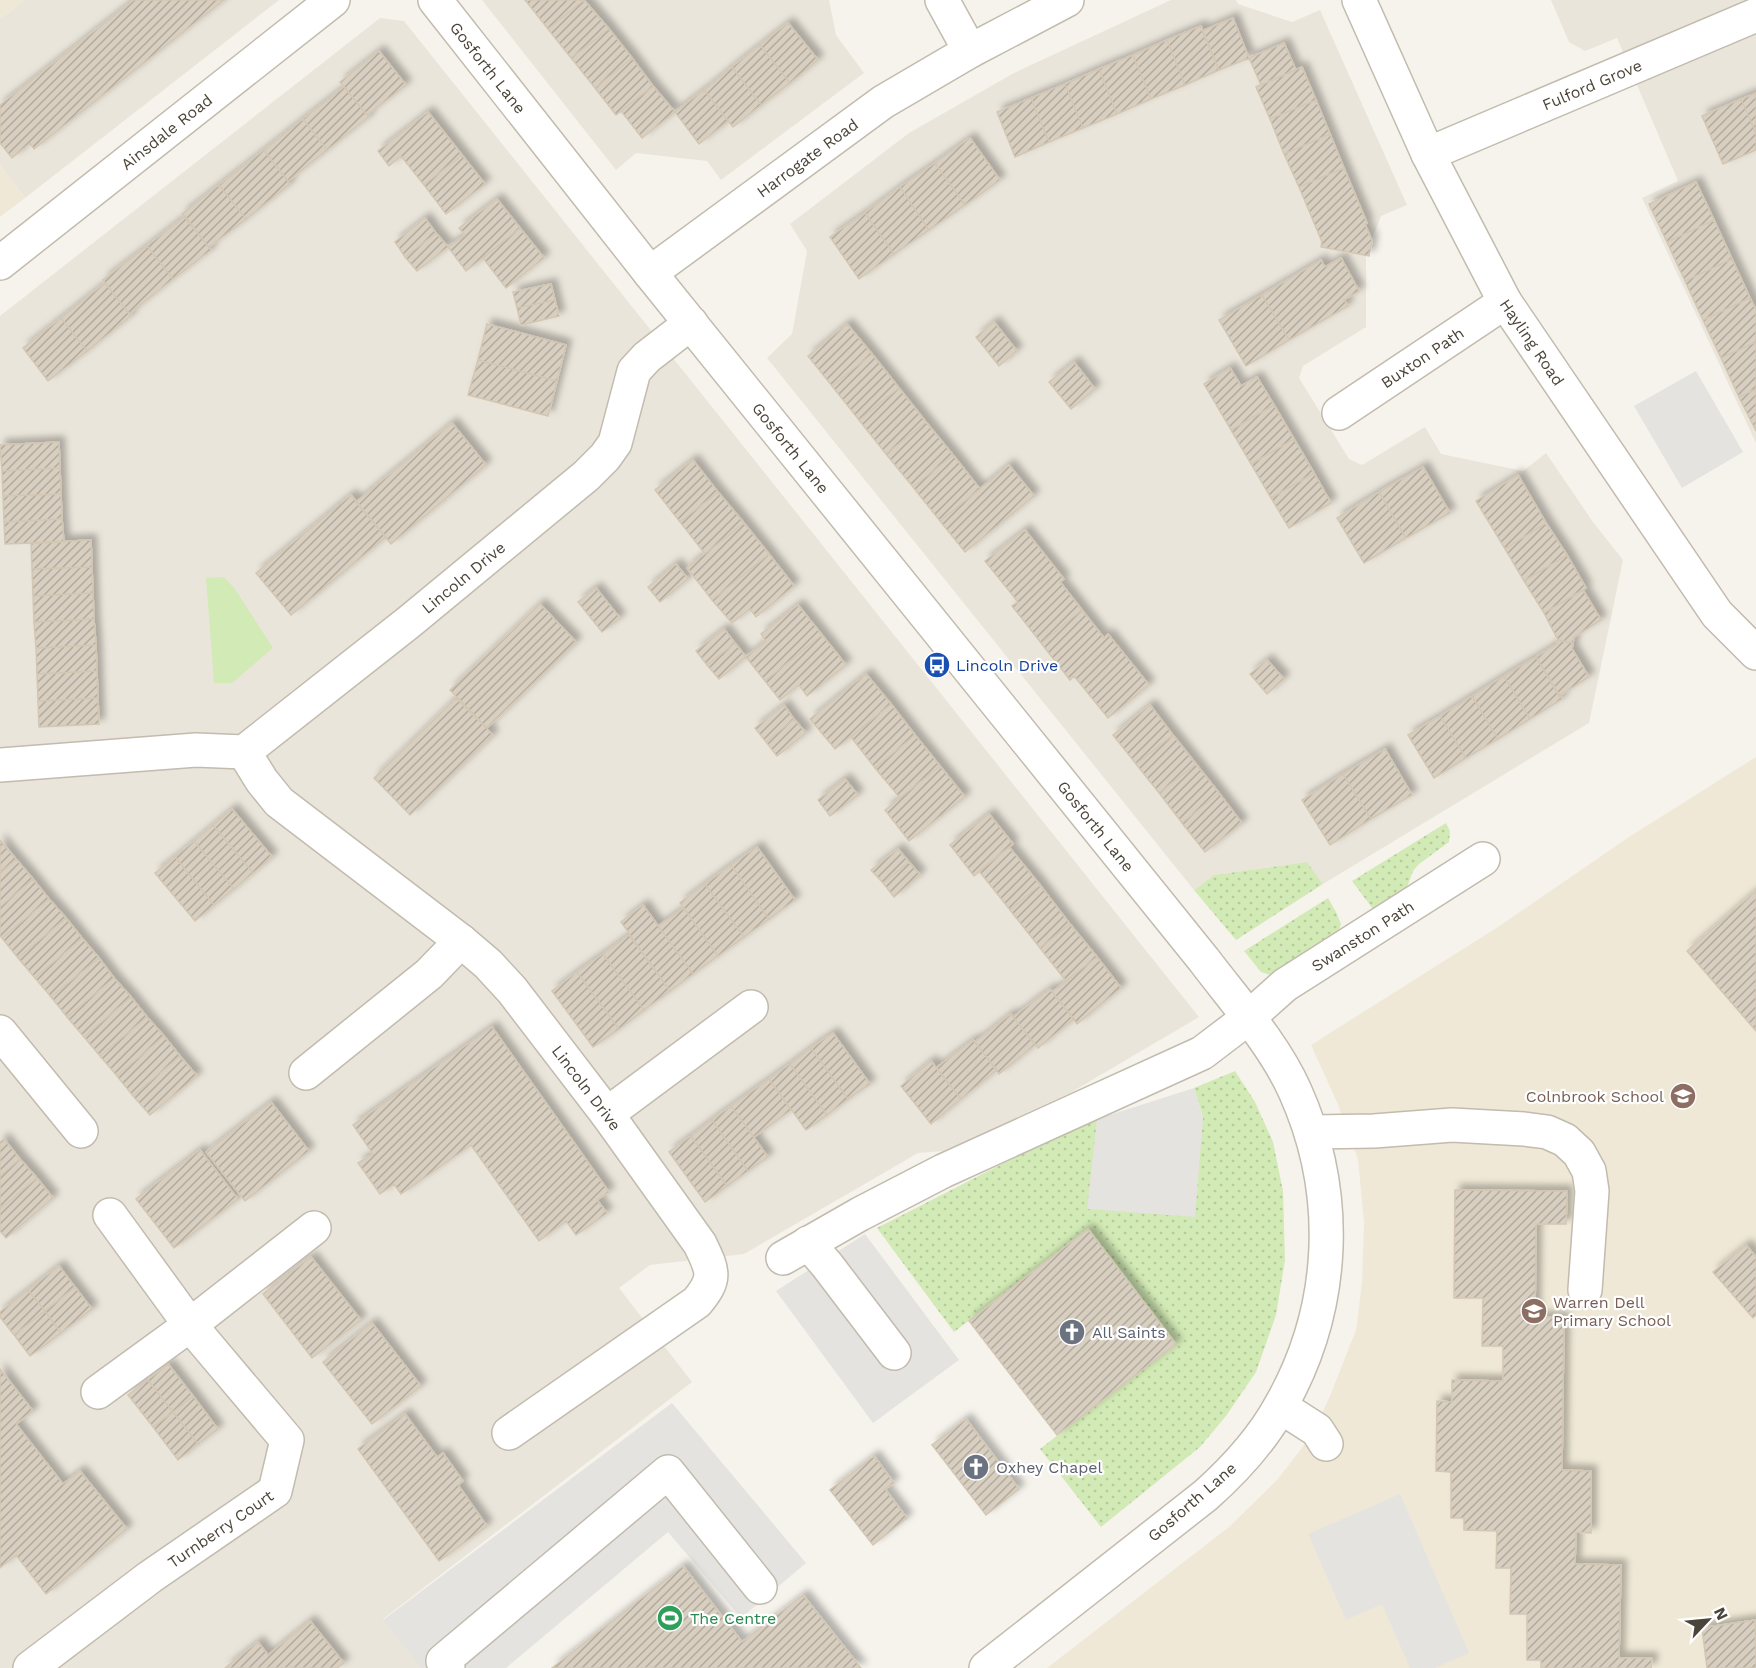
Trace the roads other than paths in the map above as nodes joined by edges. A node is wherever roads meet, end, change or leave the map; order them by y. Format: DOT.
graph roads {
  1 [pos="333,0"];
  2 [pos="435,0"];
  3 [pos="942,0"];
  4 [pos="1067,0"];
  5 [pos="1359,0"];
  6 [pos="1756,15"];
  7 [pos="970,51"];
  8 [pos="1428,154"];
  9 [pos="0,263"];
  10 [pos="650,273"];
  11 [pos="1505,302"];
  12 [pos="691,323"];
  13 [pos="1339,413"];
  14 [pos="1756,653"];
  15 [pos="244,752"];
  16 [pos="0,765"];
  17 [pos="1483,859"];
  18 [pos="461,942"];
  19 [pos="751,1007"];
  20 [pos="1248,1018"];
  21 [pos="0,1032"];
  22 [pos="306,1073"];
  23 [pos="607,1114"];
  24 [pos="81,1131"];
  25 [pos="1312,1132"];
  26 [pos="110,1215"];
  27 [pos="314,1228"];
  28 [pos="1585,1290"];
  29 [pos="189,1325"];
  30 [pos="894,1353"];
  31 [pos="98,1392"];
  32 [pos="1281,1407"];
  33 [pos="509,1432"];
  34 [pos="1326,1444"];
  35 [pos="760,1587"];
  36 [pos="30,1668"];
  37 [pos="448,1668"];
  38 [pos="986,1668"];
  1 -- 9 [label="street, Ainsdale Road"];
  2 -- 10 [label="street, Gosforth Lane"];
  3 -- 7 [label="street"];
  4 -- 7 [label="street, Harrogate Road"];
  5 -- 8 [label="street, Hayling Road"];
  6 -- 8 [label="street, Fulford Grove"];
  7 -- 10 [label="street, Harrogate Road"];
  8 -- 11 [label="street, Hayling Road"];
  10 -- 12 [label="street, Gosforth Lane"];
  11 -- 13 [label="street, Buxton Path"];
  11 -- 14 [label="street, Hayling Road"];
  12 -- 15 [label="street, Lincoln Drive"];
  12 -- 20 [label="street, Gosforth Lane"];
  15 -- 16 [label="street"];
  15 -- 18 [label="street, Lincoln Drive"];
  17 -- 20 [label="street, Swanston Path"];
  18 -- 22 [label="street"];
  18 -- 23 [label="street, Lincoln Drive"];
  19 -- 23 [label="street"];
  20 -- 25 [label="street, Gosforth Lane"];
  20 -- 30 [label="street, Swanston Path"];
  21 -- 24 [label="street"];
  23 -- 33 [label="street, Lincoln Drive"];
  25 -- 28 [label="street"];
  25 -- 32 [label="street, Gosforth Lane"];
  26 -- 29 [label="street"];
  27 -- 29 [label="street"];
  29 -- 31 [label="street"];
  29 -- 36 [label="street, Turnberry Court"];
  32 -- 34 [label="street"];
  32 -- 38 [label="street, Gosforth Lane"];
  35 -- 37 [label="street"];
}
